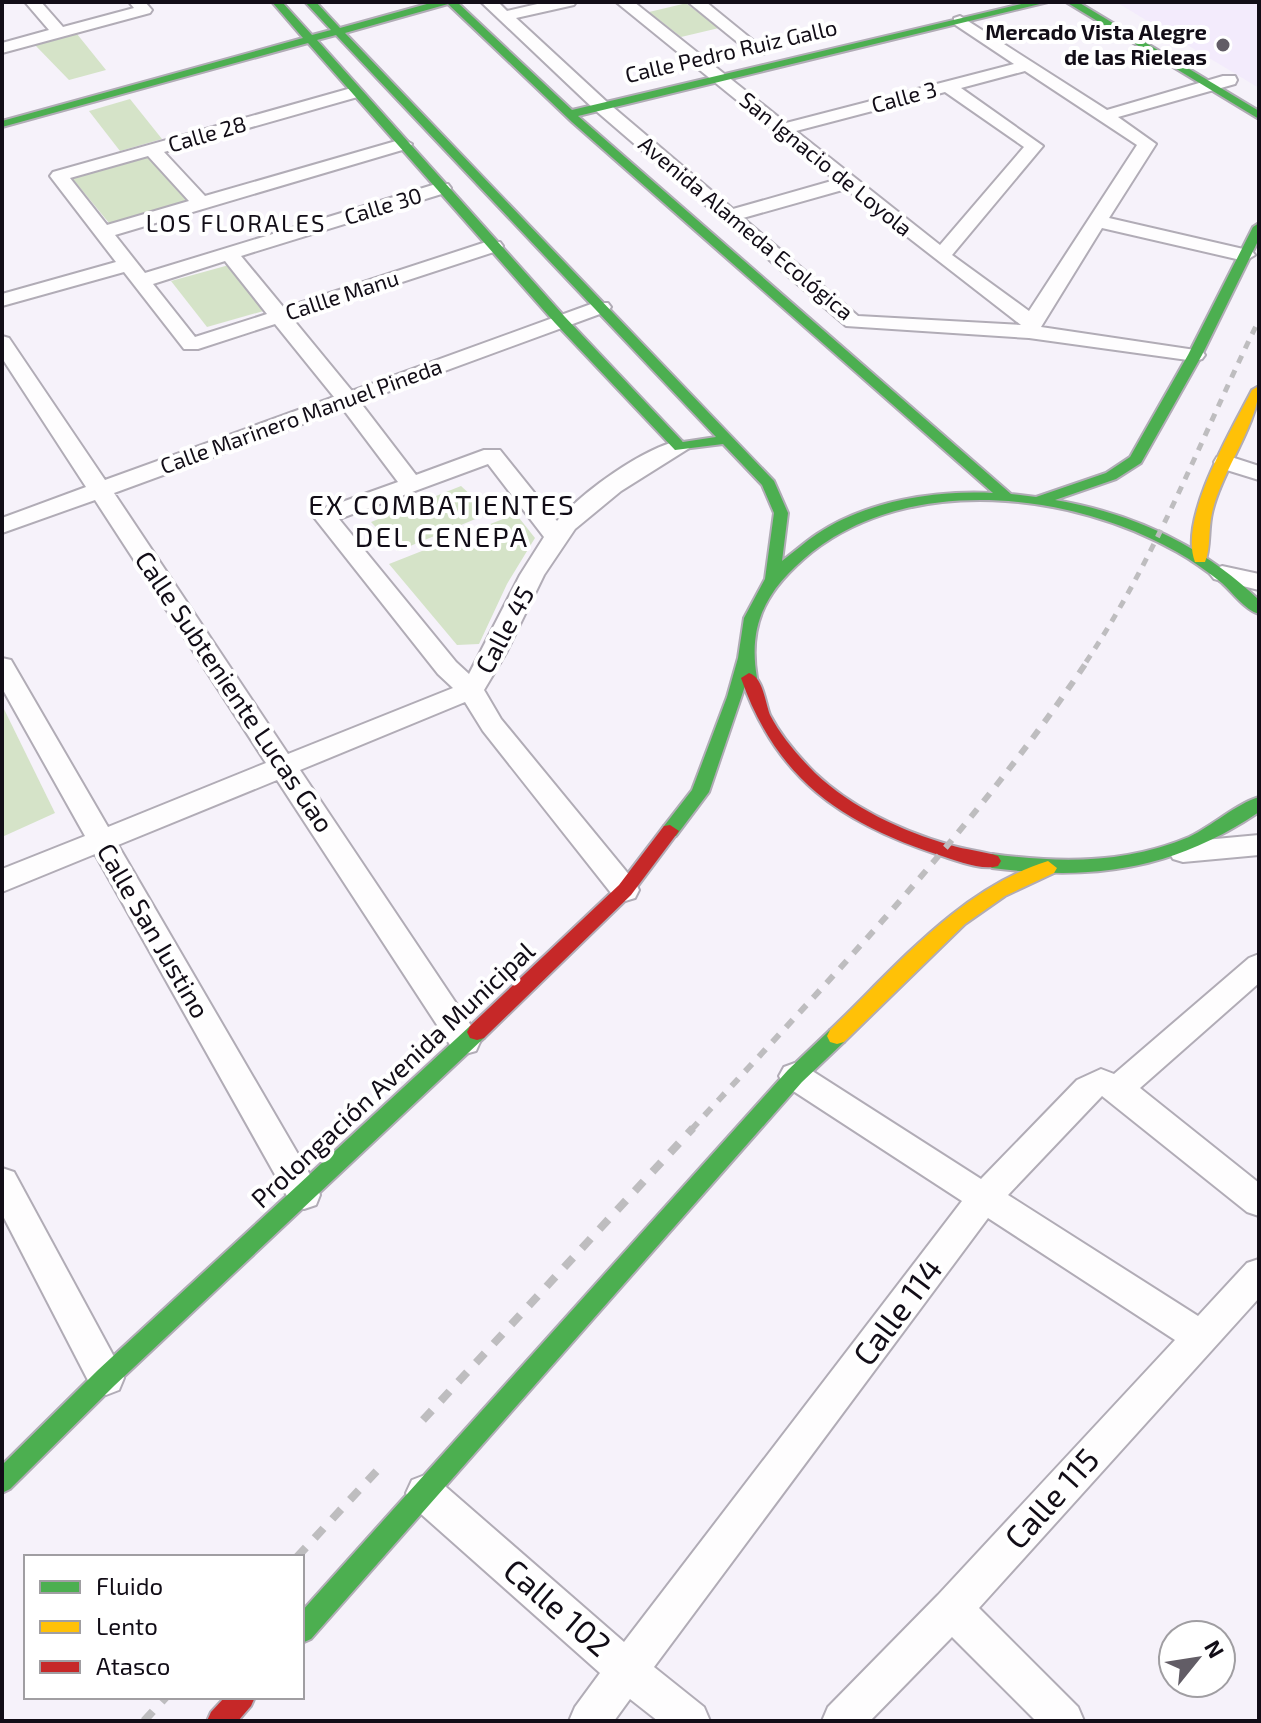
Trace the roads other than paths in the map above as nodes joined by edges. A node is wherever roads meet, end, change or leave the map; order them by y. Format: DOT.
graph roads {
  1 [pos="33,2"];
  2 [pos="137,2"];
  3 [pos="277,2"];
  4 [pos="310,2"];
  5 [pos="392,2"];
  6 [pos="445,2"];
  7 [pos="451,2"];
  8 [pos="489,2"];
  9 [pos="568,2"];
  10 [pos="624,2"];
  11 [pos="696,2"];
  12 [pos="969,2"];
  13 [pos="1043,2"];
  14 [pos="1071,2"];
  15 [pos="1099,2"];
  16 [pos="504,16"];
  17 [pos="960,21"];
  18 [pos="332,25"];
  19 [pos="60,33"];
  20 [pos="304,33"];
  21 [pos="2,48"];
  22 [pos="758,51"];
  23 [pos="700,64"];
  24 [pos="1026,66"];
  25 [pos="657,74"];
  26 [pos="718,78"];
  27 [pos="1229,80"];
  28 [pos="613,84"];
  29 [pos="112,86"];
  30 [pos="947,86"];
  31 [pos="1208,86"];
  32 [pos="584,90"];
  33 [pos="355,92"];
  34 [pos="1259,98"];
  35 [pos="554,99"];
  36 [pos="601,106"];
  37 [pos="2,109"];
  38 [pos="570,114"];
  39 [pos="1104,116"];
  40 [pos="1259,116"];
  41 [pos="2,124"];
  42 [pos="782,129"];
  43 [pos="403,144"];
  44 [pos="152,150"];
  45 [pos="849,182"];
  46 [pos="442,188"];
  47 [pos="201,203"];
  48 [pos="730,216"];
  49 [pos="1097,221"];
  50 [pos="1259,227"];
  51 [pos="103,232"];
  52 [pos="493,246"];
  53 [pos="229,254"];
  54 [pos="1245,255"];
  55 [pos="941,256"];
  56 [pos="135,273"];
  57 [pos="2,300"];
  58 [pos="601,307"];
  59 [pos="279,316"];
  60 [pos="560,320"];
  61 [pos="853,322"];
  62 [pos="1030,327"];
  63 [pos="820,335"];
  64 [pos="2,342"];
  65 [pos="1195,355"];
  66 [pos="1259,390"];
  67 [pos="347,399"];
  68 [pos="726,439"];
  69 [pos="680,447"];
  70 [pos="1225,462"];
  71 [pos="1259,473"];
  72 [pos="411,484"];
  73 [pos="100,490"];
  74 [pos="1007,498"];
  75 [pos="1036,501"];
  76 [pos="2,526"];
  77 [pos="556,536"];
  78 [pos="1200,559"];
  79 [pos="1222,574"];
  80 [pos="772,578"];
  81 [pos="1259,582"];
  82 [pos="1259,609"];
  83 [pos="745,655"];
  84 [pos="2,666"];
  85 [pos="471,690"];
  86 [pos="282,765"];
  87 [pos="1259,803"];
  88 [pos="101,840"];
  89 [pos="1259,845"];
  90 [pos="1170,853"];
  91 [pos="1051,867"];
  92 [pos="2,881"];
  93 [pos="625,890"];
  94 [pos="1259,966"];
  95 [pos="465,1042"];
  96 [pos="795,1076"];
  97 [pos="1118,1089"];
  98 [pos="2,1182"];
  99 [pos="304,1195"];
  100 [pos="985,1197"];
  101 [pos="1259,1202"];
  102 [pos="1259,1274"];
  103 [pos="1200,1337"];
  104 [pos="106,1378"];
  105 [pos="2,1481"];
  106 [pos="425,1493"];
  107 [pos="952,1609"];
  108 [pos="304,1628"];
  109 [pos="625,1669"];
  110 [pos="240,1699"];
  111 [pos="220,1721"];
  112 [pos="589,1721"];
  113 [pos="690,1721"];
  114 [pos="842,1721"];
  115 [pos="1064,1721"];
  1 -- 19 [label="street"];
  2 -- 19 [label="street"];
  3 -- 20 [label="main road"];
  4 -- 18 [label="main road"];
  5 -- 18 [label="main road"];
  6 -- 18 [label="main road"];
  7 -- 35 [label="main road, Avenida Alameda Ecológica"];
  8 -- 16 [label="street, Avenida Alameda Ecológica"];
  9 -- 16 [label="street"];
  10 -- 23 [label="street, San Ignacio de Loyola"];
  11 -- 22 [label="street"];
  12 -- 22 [label="main road, Calle Pedro Ruiz Gallo"];
  13 -- 17 [label="main road, Calle Pedro Ruiz Gallo"];
  14 -- 31 [label="main road"];
  15 -- 27 [label="main road"];
  16 -- 32 [label="street, Avenida Alameda Ecológica"];
  17 -- 24 [label="street"];
  17 -- 26 [label="main road, Calle Pedro Ruiz Gallo"];
  18 -- 20 [label="main road"];
  18 -- 58 [label="main road"];
  19 -- 21 [label="street"];
  20 -- 29 [label="main road"];
  20 -- 33 [label="main road"];
  22 -- 23 [label="main road, Calle Pedro Ruiz Gallo"];
  23 -- 25 [label="main road, Calle Pedro Ruiz Gallo"];
  23 -- 26 [label="street, San Ignacio de Loyola"];
  24 -- 30 [label="street, Calle 3"];
  24 -- 39 [label="street"];
  26 -- 36 [label="main road, Calle Pedro Ruiz Gallo"];
  26 -- 42 [label="street, San Ignacio de Loyola"];
  27 -- 31 [label="street"];
  27 -- 34 [label="main road"];
  28 -- 32 [label="main road, Calle Pedro Ruiz Gallo"];
  29 -- 37 [label="main road"];
  29 -- 41 [label="main road"];
  30 -- 42 [label="street, Calle 3"];
  30 -- 55 [label="street"];
  31 -- 39 [label="street"];
  31 -- 40 [label="main road"];
  32 -- 35 [label="main road, Calle Pedro Ruiz Gallo"];
  32 -- 36 [label="street, Avenida Alameda Ecológica"];
  33 -- 43 [label="main road"];
  33 -- 44 [label="street, Calle 28"];
  35 -- 38 [label="main road, Avenida Alameda Ecológica"];
  36 -- 38 [label="main road, Calle Pedro Ruiz Gallo"];
  36 -- 48 [label="street, Avenida Alameda Ecológica"];
  38 -- 63 [label="main road, Avenida Alameda Ecológica"];
  39 -- 49 [label="street"];
  42 -- 45 [label="street, San Ignacio de Loyola"];
  43 -- 46 [label="main road"];
  43 -- 47 [label="street"];
  44 -- 47 [label="street"];
  44 -- 51 [label="street, Calle 28"];
  45 -- 48 [label="street"];
  45 -- 55 [label="street, San Ignacio de Loyola"];
  46 -- 52 [label="main road"];
  46 -- 53 [label="street, Calle 30"];
  47 -- 51 [label="street"];
  48 -- 61 [label="street, Avenida Alameda Ecológica"];
  49 -- 54 [label="street"];
  49 -- 62 [label="street"];
  50 -- 54 [label="main road, Prolongación Avenida Municipal"];
  51 -- 56 [label="street"];
  52 -- 59 [label="street, Callle Manu"];
  52 -- 60 [label="main road"];
  53 -- 56 [label="street, Calle 30"];
  53 -- 59 [label="street"];
  54 -- 65 [label="main road, Prolongación Avenida Municipal"];
  55 -- 62 [label="street, San Ignacio de Loyola"];
  56 -- 57 [label="street, Calle 30"];
  56 -- 59 [label="street, Callle Manu"];
  58 -- 60 [label="street, Calle Marinero Manuel Pineda"];
  58 -- 68 [label="main road"];
  59 -- 67 [label="street"];
  60 -- 67 [label="street, Calle Marinero Manuel Pineda"];
  60 -- 69 [label="main road"];
  61 -- 62 [label="street, Avenida Alameda Ecológica"];
  61 -- 63 [label="street"];
  62 -- 65 [label="street, Avenida Alameda Ecológica"];
  63 -- 74 [label="main road, Avenida Alameda Ecológica"];
  64 -- 73 [label="street, Calle Subteniente Lucas Gao"];
  65 -- 75 [label="main road, Prolongación Avenida Municipal"];
  66 -- 70 [label="main road"];
  67 -- 72 [label="street"];
  67 -- 73 [label="street, Calle Marinero Manuel Pineda"];
  68 -- 69 [label="main road"];
  68 -- 80 [label="main road"];
  69 -- 77 [label="street, Calle 45"];
  70 -- 71 [label="street"];
  70 -- 78 [label="main road"];
  72 -- 77 [label="street"];
  72 -- 85 [label="street"];
  73 -- 76 [label="street, Calle Marinero Manuel Pineda"];
  73 -- 86 [label="street, Calle Subteniente Lucas Gao"];
  74 -- 75 [label="main road, Prolongación Avenida Municipal"];
  74 -- 80 [label="main road, Prolongación Avenida Municipal"];
  75 -- 78 [label="main road, Prolongación Avenida Municipal"];
  77 -- 85 [label="street, Calle 45"];
  78 -- 79 [label="main road, Prolongación Avenida Municipal"];
  79 -- 81 [label="street"];
  79 -- 82 [label="main road, Prolongación Avenida Municipal"];
  80 -- 83 [label="main road, Prolongación Avenida Municipal"];
  83 -- 91 [label="main road, Prolongación Avenida Municipal"];
  83 -- 93 [label="main road, Prolongación Avenida Municipal"];
  84 -- 88 [label="street, Calle San Justino"];
  85 -- 86 [label="street"];
  85 -- 93 [label="street"];
  86 -- 88 [label="street"];
  86 -- 95 [label="street, Calle Subteniente Lucas Gao"];
  87 -- 90 [label="main road, Prolongación Avenida Municipal"];
  88 -- 92 [label="street"];
  88 -- 99 [label="street, Calle San Justino"];
  89 -- 90 [label="street"];
  90 -- 91 [label="main road, Prolongación Avenida Municipal"];
  91 -- 96 [label="main road, Prolongación Avenida Municipal"];
  93 -- 95 [label="main road, Prolongación Avenida Municipal"];
  94 -- 97 [label="street"];
  95 -- 99 [label="main road, Prolongación Avenida Municipal"];
  96 -- 100 [label="street"];
  96 -- 106 [label="main road, Prolongación Avenida Municipal"];
  97 -- 100 [label="street, Calle 114"];
  97 -- 101 [label="street"];
  98 -- 104 [label="street"];
  99 -- 104 [label="main road, Prolongación Avenida Municipal"];
  100 -- 103 [label="street"];
  100 -- 109 [label="street, Calle 114"];
  102 -- 103 [label="street, Calle 115"];
  103 -- 107 [label="street, Calle 115"];
  104 -- 105 [label="main road, Prolongación Avenida Municipal"];
  106 -- 108 [label="main road, Prolongación Avenida Municipal"];
  106 -- 109 [label="street, Calle 102"];
  107 -- 114 [label="street, Calle 115"];
  107 -- 115 [label="street"];
  109 -- 112 [label="street, Calle 114"];
  109 -- 113 [label="street, Calle 102"];
  110 -- 111 [label="main road"];
}
